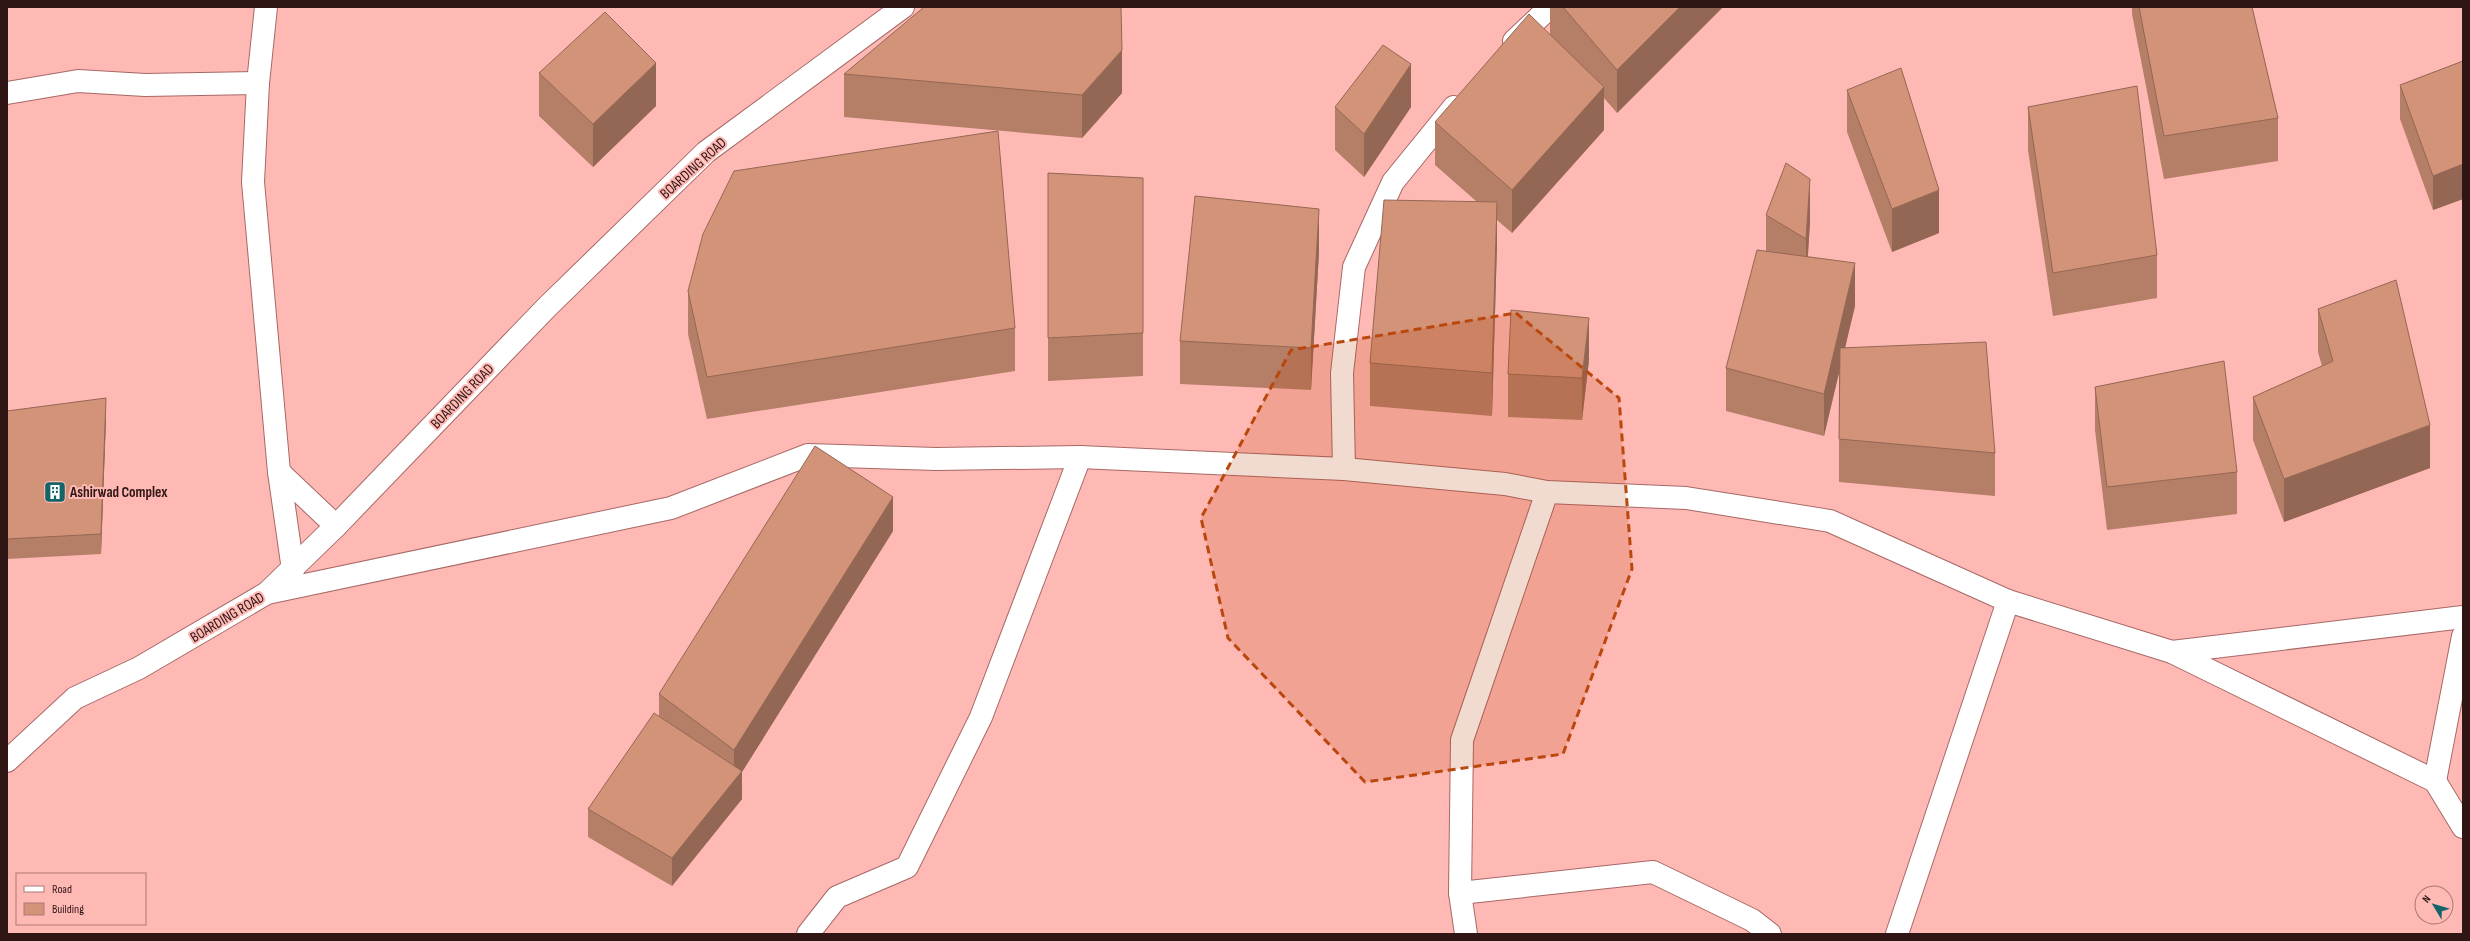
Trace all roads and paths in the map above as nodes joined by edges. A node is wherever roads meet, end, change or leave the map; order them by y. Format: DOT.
graph roads {
  1 [pos="266,7"];
  2 [pos="903,7"];
  3 [pos="1550,7"];
  4 [pos="1501,54"];
  5 [pos="258,83"];
  6 [pos="7,93"];
  7 [pos="1465,93"];
  8 [pos="1080,457"];
  9 [pos="1344,468"];
  10 [pos="279,472"];
  11 [pos="1547,492"];
  12 [pos="336,526"];
  13 [pos="294,570"];
  14 [pos="267,593"];
  15 [pos="2008,601"];
  16 [pos="2463,617"];
  17 [pos="2463,636"];
  18 [pos="2172,652"];
  19 [pos="7,761"];
  20 [pos="2436,781"];
  21 [pos="2463,827"];
  22 [pos="1460,893"];
  23 [pos="808,934"];
  24 [pos="1466,934"];
  25 [pos="1770,934"];
  26 [pos="1897,934"];
  1 -- 5 [label="street"];
  2 -- 12 [label="street, BOARDING ROAD"];
  3 -- 4 [label="street"];
  5 -- 6 [label="street"];
  5 -- 10 [label="street"];
  7 -- 9 [label="street"];
  8 -- 9 [label="street"];
  8 -- 14 [label="street"];
  8 -- 23 [label="street"];
  9 -- 11 [label="street"];
  10 -- 12 [label="street"];
  10 -- 13 [label="street"];
  11 -- 15 [label="street"];
  11 -- 22 [label="street"];
  12 -- 13 [label="street, BOARDING ROAD"];
  13 -- 14 [label="street, BOARDING ROAD"];
  14 -- 19 [label="street, BOARDING ROAD"];
  15 -- 18 [label="street"];
  15 -- 26 [label="street"];
  16 -- 18 [label="street"];
  17 -- 20 [label="street"];
  18 -- 20 [label="street"];
  20 -- 21 [label="street"];
  22 -- 24 [label="street"];
  22 -- 25 [label="street"];
}
